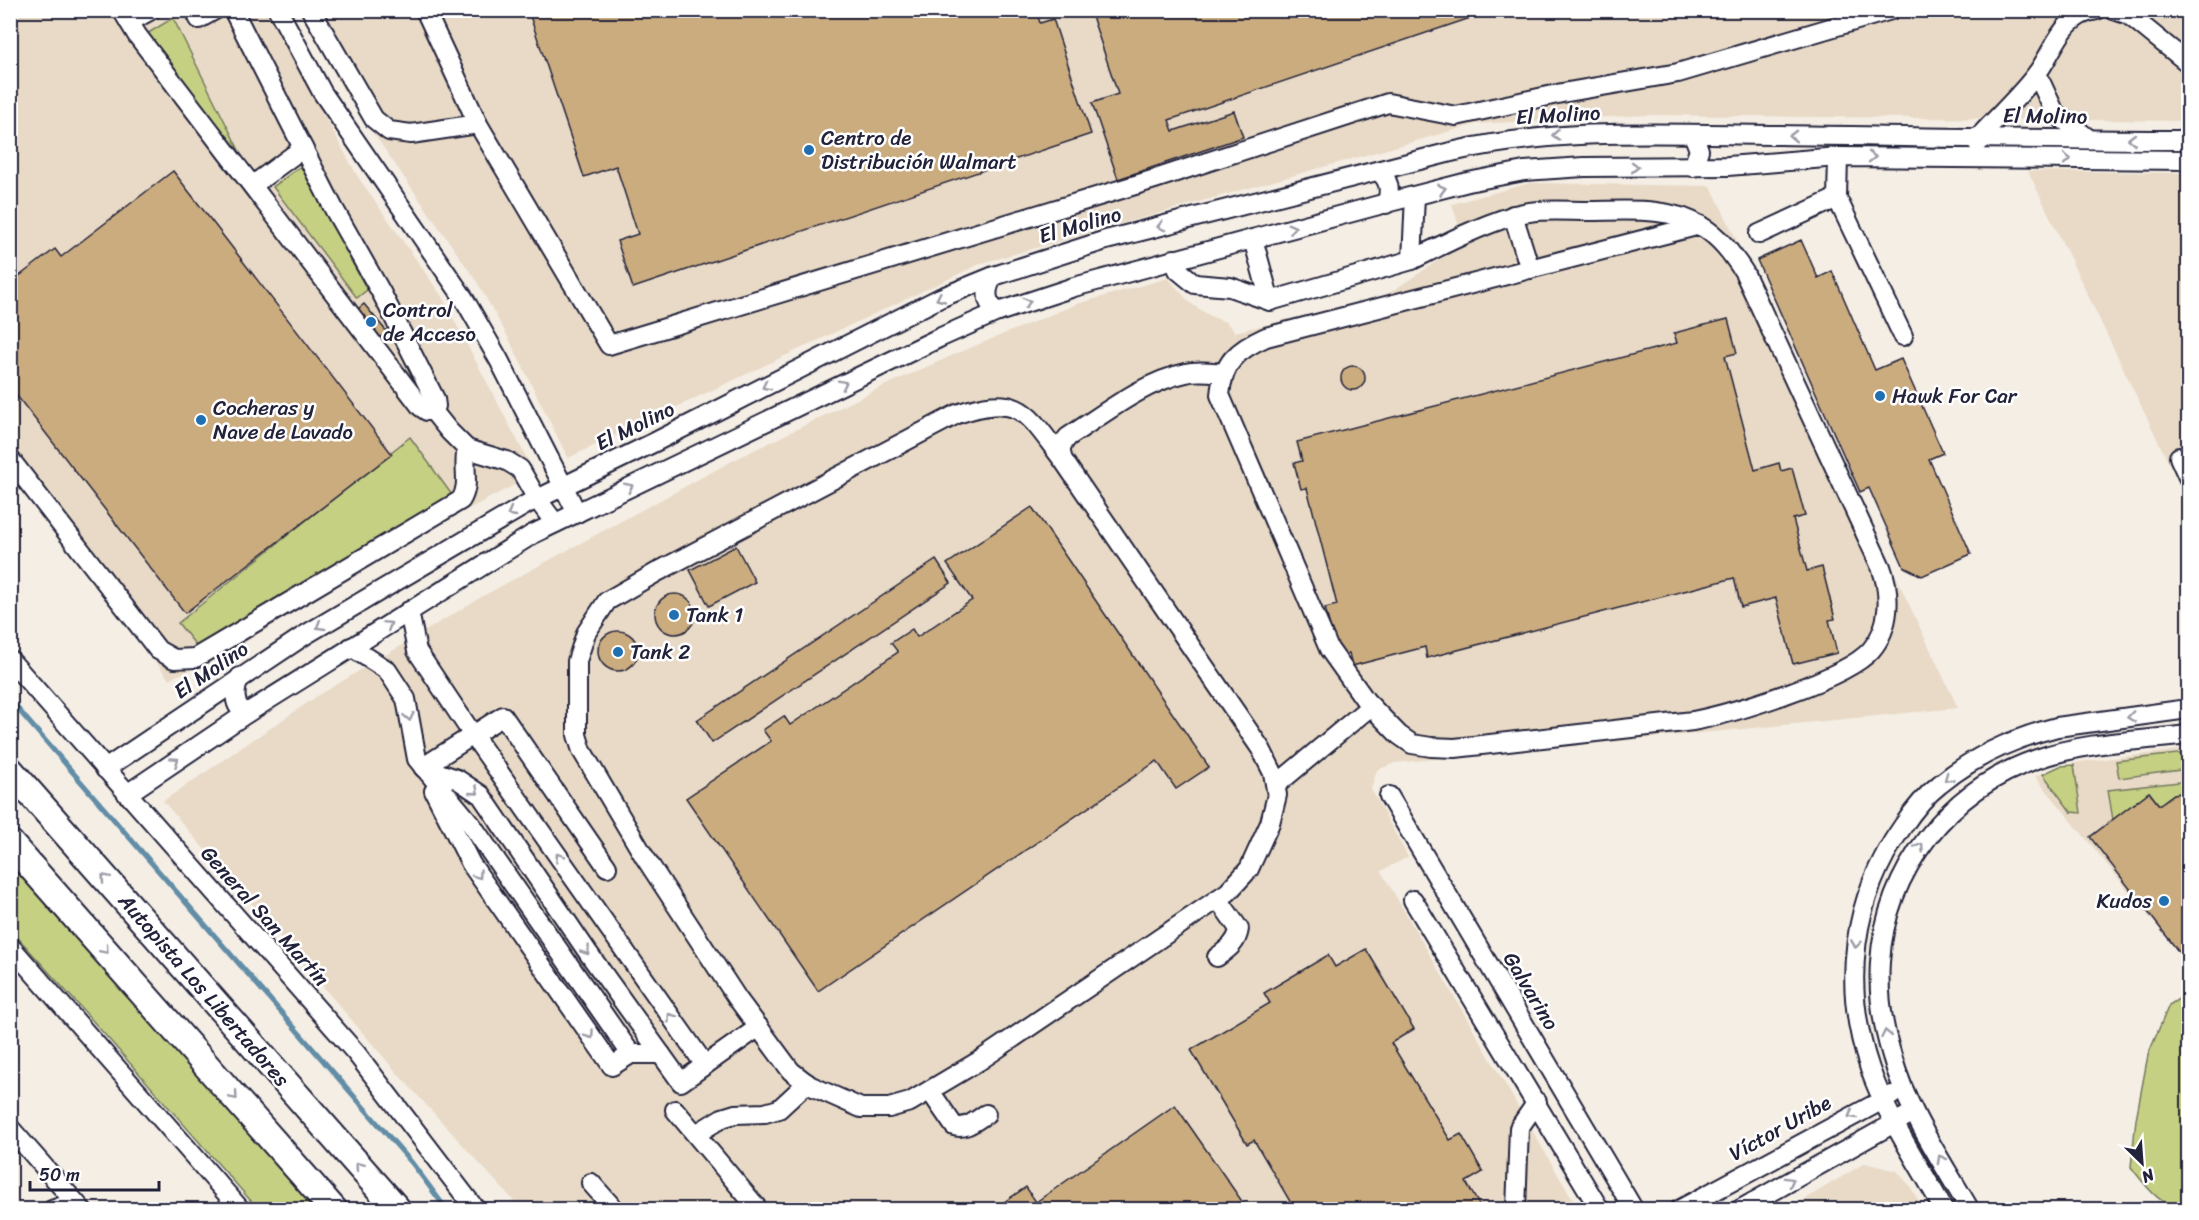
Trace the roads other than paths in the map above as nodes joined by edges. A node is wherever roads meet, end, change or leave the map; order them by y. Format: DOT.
graph roads {
  1 [pos="151,10"];
  2 [pos="195,10"];
  3 [pos="215,10"];
  4 [pos="233,10"];
  5 [pos="278,10"];
  6 [pos="311,10"];
  7 [pos="425,10"];
  8 [pos="1891,10"];
  9 [pos="2097,10"];
  10 [pos="2114,10"];
  11 [pos="125,16"];
  12 [pos="2188,63"];
  13 [pos="2037,75"];
  14 [pos="478,124"];
  15 [pos="1693,134"];
  16 [pos="1978,138"];
  17 [pos="2089,139"];
  18 [pos="2188,140"];
  19 [pos="303,148"];
  20 [pos="1838,157"];
  21 [pos="1978,158"];
  22 [pos="2188,160"];
  23 [pos="1693,167"];
  24 [pos="1378,171"];
  25 [pos="253,185"];
  26 [pos="1415,196"];
  27 [pos="1837,198"];
  28 [pos="1386,204"];
  29 [pos="1513,215"];
  30 [pos="1700,225"];
  31 [pos="1759,234"];
  32 [pos="1253,238"];
  33 [pos="1174,259"];
  34 [pos="1412,260"];
  35 [pos="1530,269"];
  36 [pos="994,276"];
  37 [pos="1270,301"];
  38 [pos="999,312"];
  39 [pos="1903,336"];
  40 [pos="1224,373"];
  41 [pos="433,411"];
  42 [pos="467,449"];
  43 [pos="2179,457"];
  44 [pos="10,459"];
  45 [pos="1063,460"];
  46 [pos="2188,477"];
  47 [pos="563,486"];
  48 [pos="537,499"];
  49 [pos="577,513"];
  50 [pos="555,523"];
  51 [pos="409,611"];
  52 [pos="351,647"];
  53 [pos="10,660"];
  54 [pos="240,677"];
  55 [pos="1371,706"];
  56 [pos="2188,709"];
  57 [pos="247,713"];
  58 [pos="473,735"];
  59 [pos="2188,735"];
  60 [pos="423,767"];
  61 [pos="105,769"];
  62 [pos="10,770"];
  63 [pos="1276,785"];
  64 [pos="127,794"];
  65 [pos="1389,796"];
  66 [pos="10,843"];
  67 [pos="607,867"];
  68 [pos="1218,898"];
  69 [pos="1413,900"];
  70 [pos="10,946"];
  71 [pos="1217,957"];
  72 [pos="1487,960"];
  73 [pos="1460,976"];
  74 [pos="759,1027"];
  75 [pos="661,1054"];
  76 [pos="705,1065"];
  77 [pos="807,1083"];
  78 [pos="1904,1089"];
  79 [pos="930,1090"];
  80 [pos="1882,1099"];
  81 [pos="1537,1102"];
  82 [pos="675,1110"];
  83 [pos="1914,1111"];
  84 [pos="986,1114"];
  85 [pos="1895,1123"];
  86 [pos="10,1128"];
  87 [pos="696,1134"];
  88 [pos="591,1183"];
  89 [pos="79,1205"];
  90 [pos="52,1209"];
  91 [pos="241,1209"];
  92 [pos="334,1209"];
  93 [pos="398,1209"];
  94 [pos="476,1209"];
  95 [pos="615,1209"];
  96 [pos="759,1209"];
  97 [pos="1516,1209"];
  98 [pos="1600,1209"];
  99 [pos="1634,1209"];
  100 [pos="1679,1209"];
  101 [pos="1739,1209"];
  102 [pos="1944,1209"];
  103 [pos="1970,1209"];
  1 -- 11 [label="street"];
  2 -- 3 [label="street"];
  4 -- 19 [label="street"];
  5 -- 47 [label="street"];
  6 -- 14 [label="street"];
  7 -- 14 [label="street"];
  8 -- 14 [label="street"];
  9 -- 13 [label="street"];
  10 -- 12 [label="street"];
  11 -- 25 [label="street"];
  13 -- 16 [label="street"];
  13 -- 17 [label="street"];
  16 -- 15 [label="street, El Molino, one-way"];
  15 -- 23 [label="street"];
  15 -- 24 [label="street, El Molino, one-way"];
  16 -- 17 [label="street, El Molino"];
  16 -- 21 [label="street"];
  18 -- 17 [label="street, El Molino, one-way"];
  19 -- 25 [label="street"];
  19 -- 41 [label="street"];
  20 -- 21 [label="street, El Molino, one-way"];
  20 -- 23 [label="street, El Molino"];
  20 -- 27 [label="street"];
  21 -- 22 [label="street, El Molino, one-way"];
  26 -- 23 [label="street, El Molino, one-way"];
  24 -- 28 [label="street"];
  24 -- 36 [label="street, El Molino, one-way"];
  25 -- 41 [label="street"];
  26 -- 28 [label="street, El Molino"];
  26 -- 34 [label="street"];
  27 -- 31 [label="street"];
  27 -- 39 [label="street"];
  32 -- 28 [label="street, El Molino, one-way"];
  29 -- 30 [label="street"];
  29 -- 34 [label="street"];
  29 -- 35 [label="street"];
  30 -- 35 [label="street"];
  30 -- 55 [label="street"];
  32 -- 33 [label="street, El Molino"];
  32 -- 37 [label="street"];
  33 -- 37 [label="street"];
  38 -- 33 [label="street, El Molino, one-way"];
  34 -- 37 [label="street"];
  35 -- 40 [label="street"];
  36 -- 38 [label="street"];
  36 -- 47 [label="street, El Molino, one-way"];
  49 -- 38 [label="street, El Molino, one-way"];
  40 -- 45 [label="street"];
  40 -- 55 [label="street"];
  41 -- 42 [label="street"];
  42 -- 44 [label="street"];
  42 -- 48 [label="street"];
  43 -- 46 [label="street"];
  45 -- 63 [label="street"];
  45 -- 74 [label="street"];
  47 -- 48 [label="street, El Molino"];
  47 -- 49 [label="street"];
  48 -- 50 [label="street"];
  48 -- 54 [label="street, El Molino, one-way"];
  49 -- 50 [label="street, El Molino"];
  50 -- 51 [label="street, El Molino"];
  52 -- 51 [label="street, El Molino, one-way"];
  51 -- 58 [label="street"];
  52 -- 57 [label="street, El Molino"];
  52 -- 60 [label="street, one-way"];
  53 -- 61 [label="street, General San Martín"];
  54 -- 57 [label="street"];
  54 -- 61 [label="street, El Molino"];
  55 -- 63 [label="street"];
  56 -- 80 [label="street, one-way"];
  64 -- 57 [label="street, El Molino, one-way"];
  58 -- 60 [label="street"];
  58 -- 67 [label="street"];
  76 -- 58 [label="street, one-way"];
  78 -- 59 [label="street, one-way"];
  60 -- 75 [label="street, one-way"];
  60 -- 75 [label="street, one-way"];
  61 -- 64 [label="street, General San Martín"];
  93 -- 62 [label="highway, Autopista Los Libertadores, one-way"];
  63 -- 68 [label="street"];
  64 -- 94 [label="street, General San Martín"];
  65 -- 72 [label="street, Galvarino"];
  66 -- 92 [label="highway, one-way"];
  68 -- 71 [label="street"];
  68 -- 79 [label="street"];
  69 -- 73 [label="street"];
  70 -- 91 [label="street"];
  72 -- 73 [label="street"];
  72 -- 99 [label="street, Galvarino"];
  73 -- 81 [label="street"];
  74 -- 76 [label="street"];
  74 -- 77 [label="street"];
  75 -- 76 [label="street"];
  77 -- 79 [label="street"];
  77 -- 87 [label="street"];
  78 -- 80 [label="street, Víctor Uribe"];
  78 -- 83 [label="street"];
  79 -- 84 [label="street"];
  80 -- 85 [label="street"];
  80 -- 100 [label="street, Víctor Uribe, one-way"];
  81 -- 97 [label="street"];
  81 -- 98 [label="street"];
  82 -- 87 [label="street"];
  83 -- 85 [label="street"];
  103 -- 83 [label="street, one-way"];
  101 -- 85 [label="street, one-way"];
  85 -- 102 [label="street"];
  86 -- 89 [label="street"];
  87 -- 96 [label="street"];
  88 -- 95 [label="street"];
  89 -- 90 [label="street"];
}
